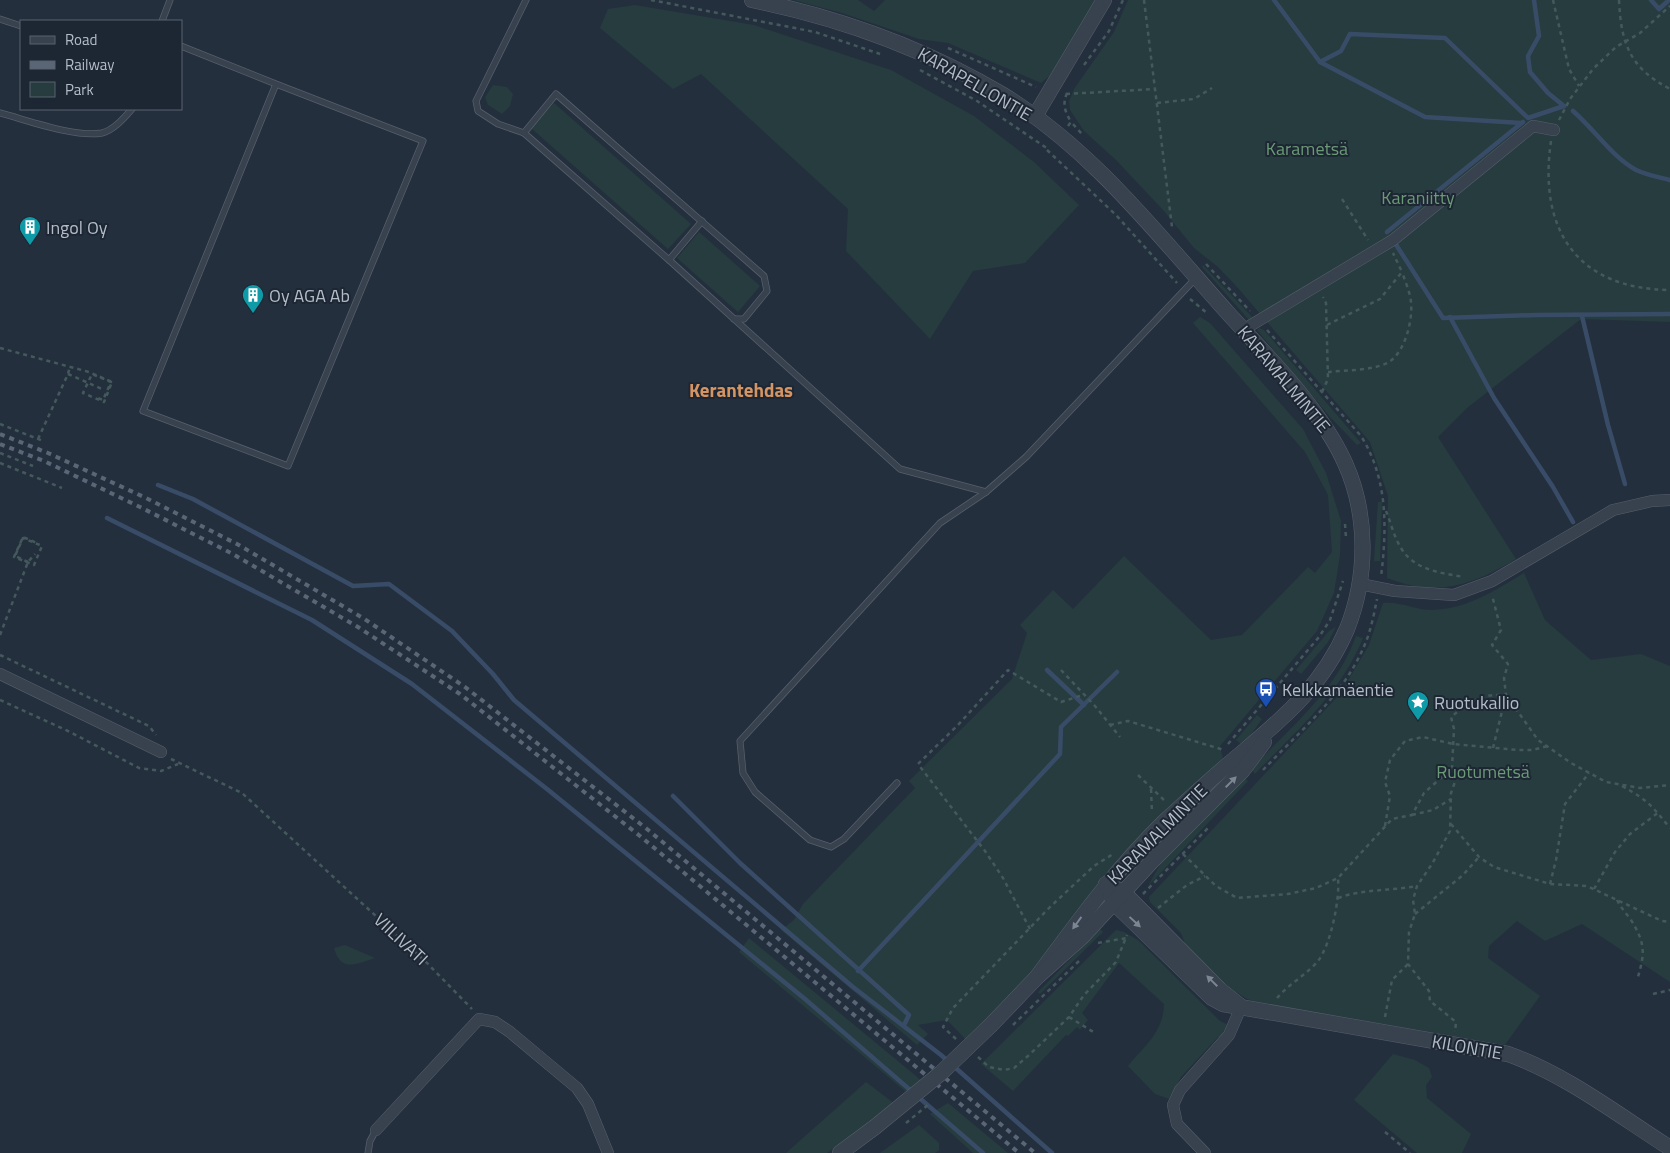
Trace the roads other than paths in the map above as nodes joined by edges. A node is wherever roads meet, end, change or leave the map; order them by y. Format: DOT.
graph roads {
  1 [pos="170,0"];
  2 [pos="526,0"];
  3 [pos="752,0"];
  4 [pos="1104,0"];
  5 [pos="0,19"];
  6 [pos="162,20"];
  7 [pos="20,26"];
  8 [pos="182,46"];
  9 [pos="276,84"];
  10 [pos="131,110"];
  11 [pos="0,113"];
  12 [pos="1035,116"];
  13 [pos="1554,130"];
  14 [pos="524,132"];
  15 [pos="702,221"];
  16 [pos="1179,258"];
  17 [pos="669,260"];
  18 [pos="1196,278"];
  19 [pos="734,318"];
  20 [pos="1243,330"];
  21 [pos="986,492"];
  22 [pos="1670,500"];
  23 [pos="1360,584"];
  24 [pos="0,674"];
  25 [pos="1273,728"];
  26 [pos="161,752"];
  27 [pos="897,783"];
  28 [pos="1106,884"];
  29 [pos="1119,898"];
  30 [pos="1038,977"];
  31 [pos="1241,1006"];
  32 [pos="376,1130"];
  33 [pos="1670,1148"];
  34 [pos="368,1153"];
  35 [pos="608,1153"];
  36 [pos="840,1153"];
  37 [pos="1205,1153"];
  1 -- 6 [label="lane"];
  2 -- 14 [label="lane"];
  3 -- 12 [label="street, KARAPELLONTIE"];
  4 -- 12 [label="street"];
  5 -- 7 [label="lane"];
  8 -- 9 [label="lane"];
  9 -- 9 [label="lane"];
  10 -- 11 [label="lane"];
  12 -- 16 [label="street, KARAPELLONTIE"];
  13 -- 20 [label="street"];
  14 -- 15 [label="lane"];
  14 -- 17 [label="lane"];
  15 -- 17 [label="lane"];
  15 -- 19 [label="lane"];
  16 -- 18 [label="street, KARAMALMINTIE"];
  17 -- 19 [label="lane"];
  18 -- 20 [label="street, KARAMALMINTIE"];
  18 -- 21 [label="lane"];
  19 -- 21 [label="lane"];
  20 -- 23 [label="street, KARAMALMINTIE"];
  21 -- 27 [label="lane"];
  22 -- 23 [label="street"];
  23 -- 25 [label="street, KARAMALMINTIE"];
  24 -- 26 [label="street"];
  25 -- 28 [label="street, KARAMALMINTIE"];
  29 -- 25 [label="street, KARAMALMINTIE, one-way"];
  28 -- 29 [label="street, KILONTIE"];
  28 -- 30 [label="street, KARAMALMINTIE, one-way"];
  29 -- 30 [label="street, KARAMALMINTIE"];
  31 -- 29 [label="street, KILONTIE, one-way"];
  29 -- 31 [label="street, KILONTIE, one-way"];
  30 -- 36 [label="street, KARAMALMINTIE, bridge"];
  31 -- 33 [label="street, KILONTIE"];
  31 -- 37 [label="street"];
  32 -- 34 [label="lane"];
  32 -- 35 [label="street"];
}
